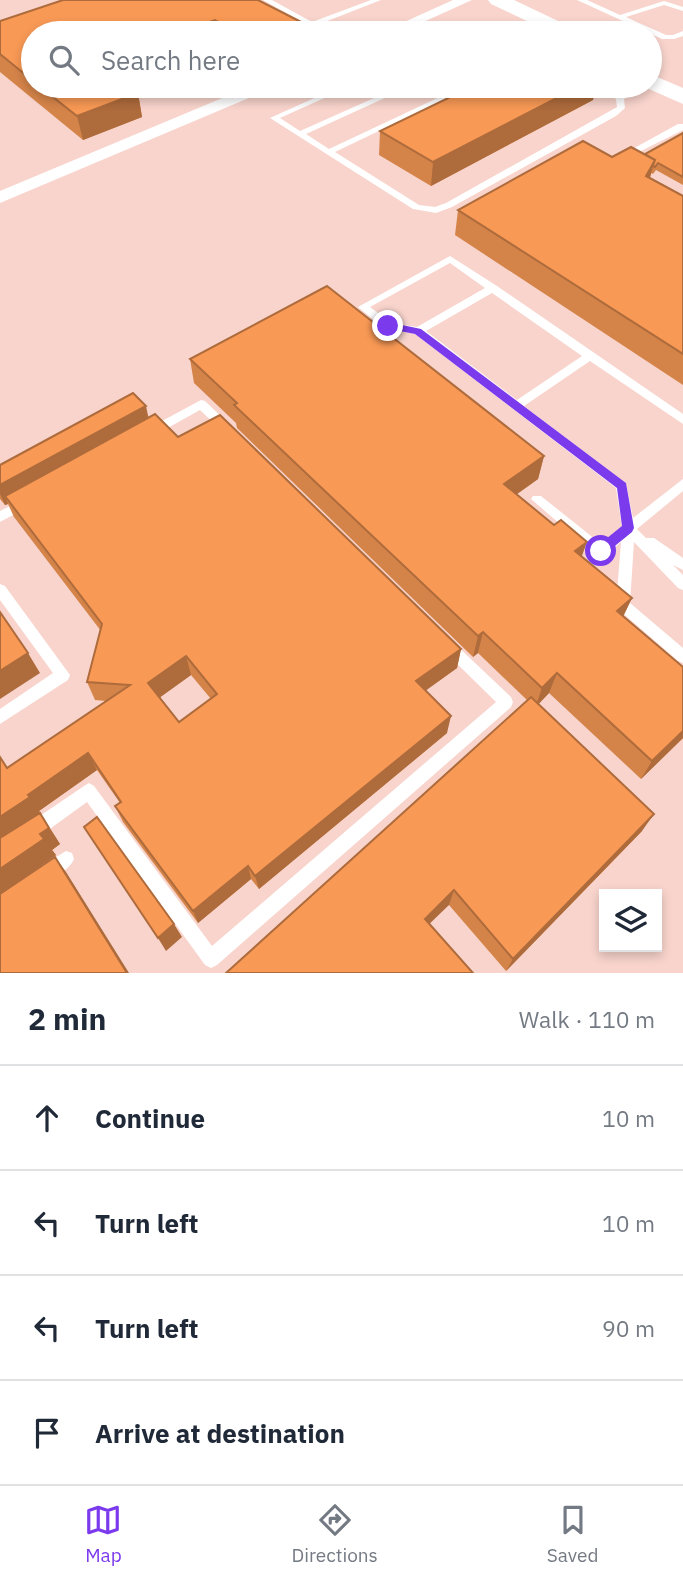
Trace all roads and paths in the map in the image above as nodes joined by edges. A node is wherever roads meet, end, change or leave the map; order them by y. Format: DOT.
graph roads {
  1 [pos="267,0"];
  2 [pos="377,0"];
  3 [pos="465,0"];
  4 [pos="479,0"];
  5 [pos="498,0"];
  6 [pos="581,0"];
  7 [pos="683,9"];
  8 [pos="620,17"];
  9 [pos="305,21"];
  10 [pos="322,21"];
  11 [pos="415,21"];
  12 [pos="524,21"];
  13 [pos="543,21"];
  14 [pos="629,21"];
  15 [pos="683,33"];
  16 [pos="662,36"];
  17 [pos="662,82"];
  18 [pos="662,86"];
  19 [pos="683,87"];
  20 [pos="683,97"];
  21 [pos="236,98"];
  22 [pos="320,98"];
  23 [pos="380,98"];
  24 [pos="444,98"];
  25 [pos="620,98"];
  26 [pos="682,126"];
  27 [pos="300,134"];
  28 [pos="329,152"];
  29 [pos="627,167"];
  30 [pos="0,198"];
  31 [pos="493,288"];
  32 [pos="418,331"];
  33 [pos="590,356"];
  34 [pos="516,406"];
  35 [pos="683,421"];
  36 [pos="142,437"];
  37 [pos="240,443"];
  38 [pos="683,484"];
  39 [pos="36,497"];
  40 [pos="537,499"];
  41 [pos="0,517"];
  42 [pos="628,528"];
  43 [pos="683,565"];
  44 [pos="683,584"];
  45 [pos="0,590"];
  46 [pos="437,635"];
  47 [pos="683,657"];
  48 [pos="0,717"];
  49 [pos="22,839"];
  50 [pos="66,859"];
  51 [pos="33,883"];
  1 -- 9 [label="lane"];
  2 -- 10 [label="lane"];
  3 -- 11 [label="street"];
  4 -- 12 [label="street"];
  5 -- 13 [label="street"];
  6 -- 8 [label="lane"];
  7 -- 8 [label="lane"];
  8 -- 14 [label="lane"];
  15 -- 16 [label="lane"];
  17 -- 19 [label="street"];
  18 -- 20 [label="street"];
  21 -- 30 [label="street"];
  22 -- 27 [label="lane"];
  23 -- 27 [label="lane"];
  24 -- 28 [label="lane"];
  25 -- 28 [label="lane"];
  26 -- 29 [label="lane"];
  27 -- 28 [label="lane"];
  31 -- 32 [label="lane"];
  31 -- 32 [label="lane"];
  31 -- 33 [label="lane"];
  32 -- 34 [label="lane"];
  33 -- 34 [label="lane"];
  33 -- 35 [label="lane"];
  34 -- 42 [label="lane"];
  36 -- 37 [label="lane"];
  38 -- 42 [label="lane"];
  39 -- 41 [label="lane"];
  40 -- 42 [label="lane"];
  42 -- 43 [label="lane"];
  42 -- 44 [label="lane"];
  42 -- 47 [label="lane"];
  45 -- 48 [label="lane"];
  46 -- 49 [label="lane"];
  50 -- 51 [label="lane"];
}
